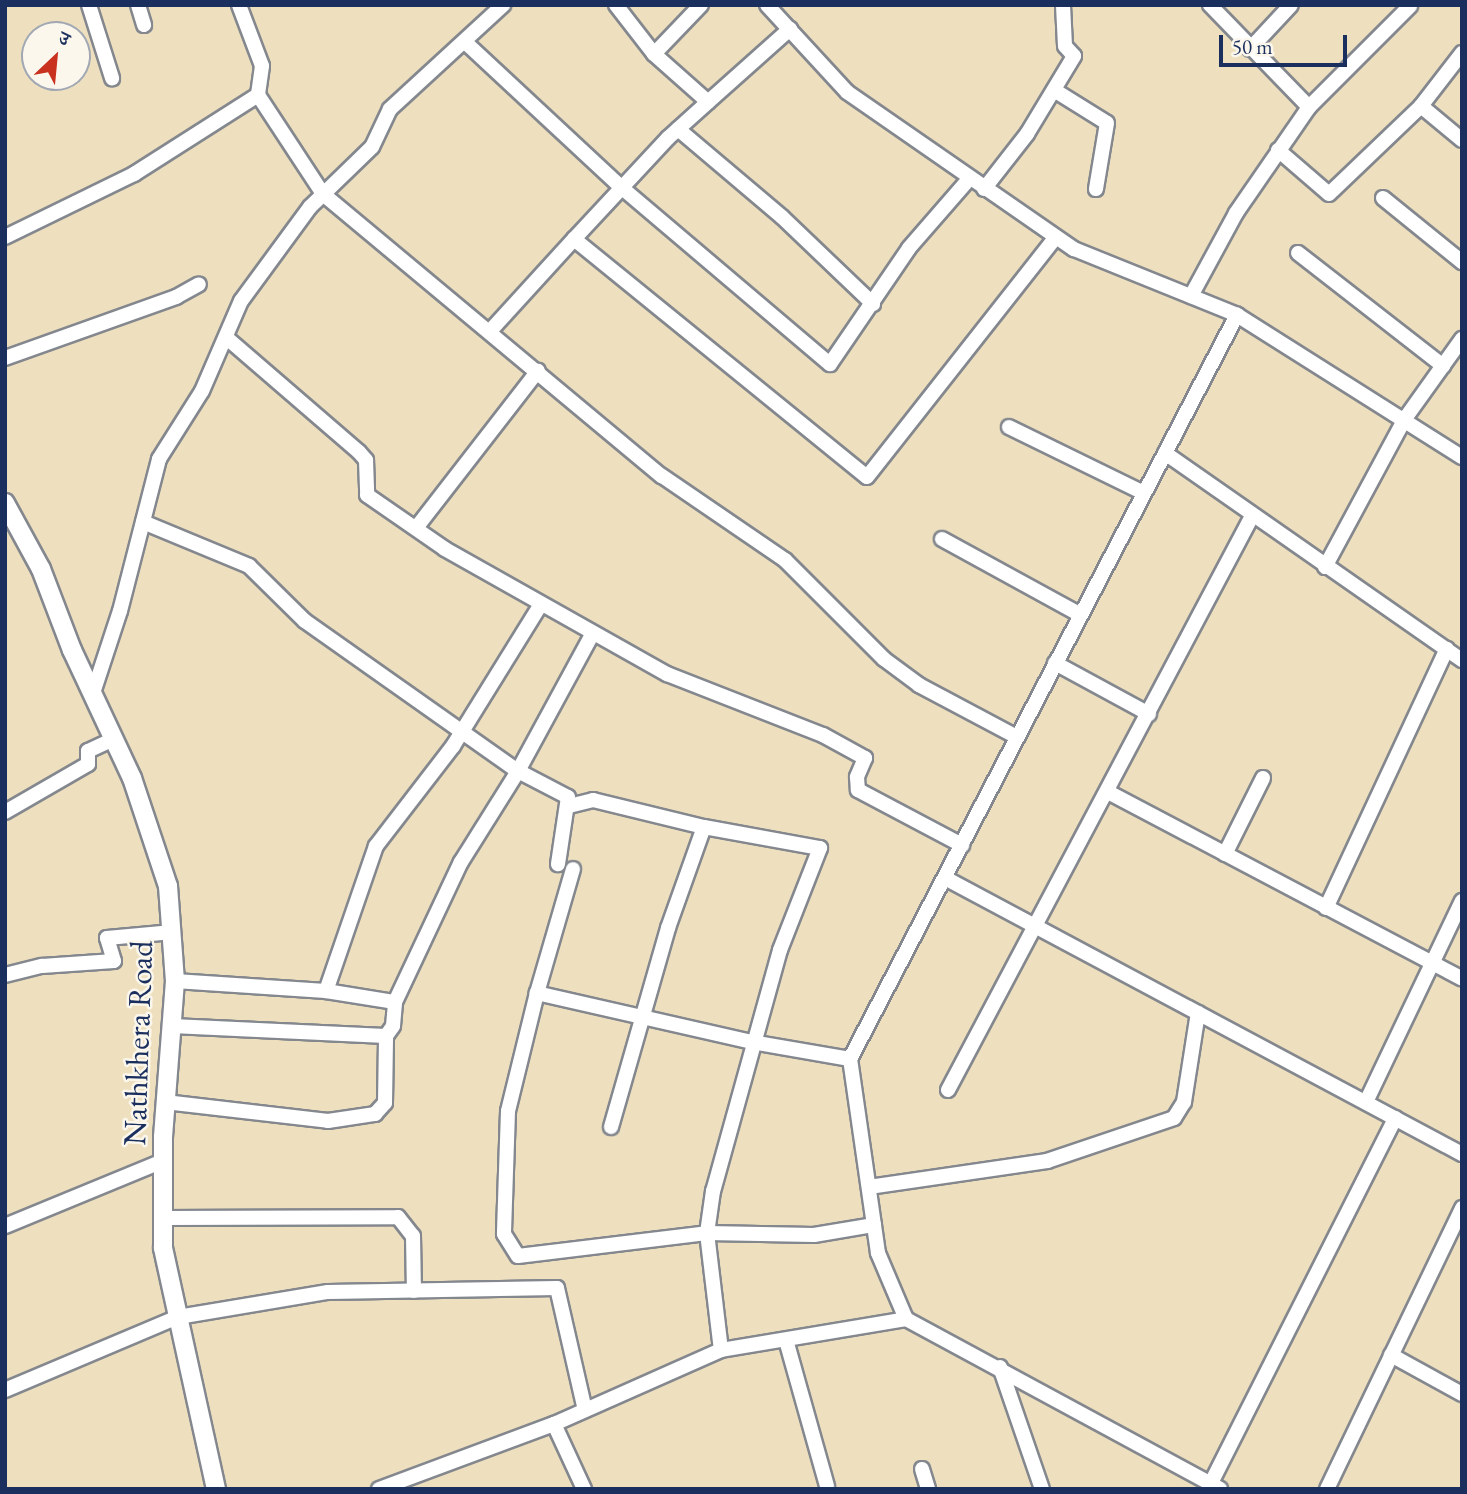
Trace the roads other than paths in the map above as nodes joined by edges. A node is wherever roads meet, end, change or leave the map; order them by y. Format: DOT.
graph roads {
  1 [pos="89,5"];
  2 [pos="138,5"];
  3 [pos="239,5"];
  4 [pos="503,5"];
  5 [pos="616,5"];
  6 [pos="701,5"];
  7 [pos="768,5"];
  8 [pos="1063,5"];
  9 [pos="1210,5"];
  10 [pos="1291,5"];
  11 [pos="1410,6"];
  12 [pos="144,25"];
  13 [pos="790,29"];
  14 [pos="466,43"];
  15 [pos="1250,49"];
  16 [pos="1462,53"];
  17 [pos="654,54"];
  18 [pos="112,78"];
  19 [pos="1054,90"];
  20 [pos="258,95"];
  21 [pos="708,102"];
  22 [pos="1421,106"];
  23 [pos="1309,107"];
  24 [pos="678,129"];
  25 [pos="1462,140"];
  26 [pos="1278,150"];
  27 [pos="969,179"];
  28 [pos="621,187"];
  29 [pos="1096,189"];
  30 [pos="984,190"];
  31 [pos="323,194"];
  32 [pos="1382,198"];
  33 [pos="5,237"];
  34 [pos="1056,237"];
  35 [pos="574,239"];
  36 [pos="1298,253"];
  37 [pos="1462,262"];
  38 [pos="199,284"];
  39 [pos="1191,296"];
  40 [pos="873,304"];
  41 [pos="1237,315"];
  42 [pos="490,331"];
  43 [pos="228,340"];
  44 [pos="1462,340"];
  45 [pos="5,358"];
  46 [pos="1443,366"];
  47 [pos="538,372"];
  48 [pos="1404,420"];
  49 [pos="1009,426"];
  50 [pos="1165,453"];
  51 [pos="1462,457"];
  52 [pos="1144,493"];
  53 [pos="5,503"];
  54 [pos="1252,516"];
  55 [pos="143,522"];
  56 [pos="416,528"];
  57 [pos="942,539"];
  58 [pos="1325,567"];
  59 [pos="541,604"];
  60 [pos="1081,614"];
  61 [pos="593,633"];
  62 [pos="1447,649"];
  63 [pos="1462,660"];
  64 [pos="1055,663"];
  65 [pos="93,693"];
  66 [pos="1149,714"];
  67 [pos="461,730"];
  68 [pos="1017,737"];
  69 [pos="112,740"];
  70 [pos="518,771"];
  71 [pos="1263,778"];
  72 [pos="1108,792"];
  73 [pos="569,806"];
  74 [pos="5,812"];
  75 [pos="704,827"];
  76 [pos="962,845"];
  77 [pos="1225,855"];
  78 [pos="558,864"];
  79 [pos="573,869"];
  80 [pos="946,878"];
  81 [pos="1462,901"];
  82 [pos="1326,908"];
  83 [pos="1038,927"];
  84 [pos="173,932"];
  85 [pos="1432,963"];
  86 [pos="5,975"];
  87 [pos="1462,979"];
  88 [pos="175,981"];
  89 [pos="326,990"];
  90 [pos="537,993"];
  91 [pos="395,1002"];
  92 [pos="1198,1013"];
  93 [pos="645,1017"];
  94 [pos="172,1026"];
  95 [pos="386,1036"];
  96 [pos="752,1042"];
  97 [pos="850,1059"];
  98 [pos="948,1090"];
  99 [pos="165,1102"];
  100 [pos="1366,1102"];
  101 [pos="1395,1118"];
  102 [pos="611,1127"];
  103 [pos="1462,1154"];
  104 [pos="163,1160"];
  105 [pos="869,1187"];
  106 [pos="1462,1208"];
  107 [pos="163,1218"];
  108 [pos="874,1225"];
  109 [pos="5,1226"];
  110 [pos="707,1233"];
  111 [pos="414,1291"];
  112 [pos="178,1317"];
  113 [pos="906,1319"];
  114 [pos="786,1340"];
  115 [pos="721,1350"];
  116 [pos="1391,1356"];
  117 [pos="1000,1367"];
  118 [pos="5,1390"];
  119 [pos="1462,1394"];
  120 [pos="585,1410"];
  121 [pos="554,1424"];
  122 [pos="922,1469"];
  123 [pos="828,1486"];
  124 [pos="1216,1486"];
  125 [pos="216,1489"];
  126 [pos="379,1489"];
  127 [pos="584,1489"];
  128 [pos="928,1489"];
  129 [pos="1042,1489"];
  130 [pos="1327,1489"];
  1 -- 18 [label="street"];
  2 -- 12 [label="street"];
  3 -- 20 [label="street"];
  4 -- 14 [label="street"];
  5 -- 17 [label="street"];
  6 -- 17 [label="street"];
  7 -- 13 [label="street"];
  8 -- 19 [label="street"];
  9 -- 15 [label="street"];
  10 -- 15 [label="street"];
  11 -- 23 [label="street"];
  13 -- 21 [label="street"];
  13 -- 27 [label="street"];
  14 -- 28 [label="street"];
  14 -- 31 [label="street"];
  15 -- 23 [label="street"];
  16 -- 22 [label="street"];
  17 -- 21 [label="street"];
  19 -- 29 [label="street"];
  19 -- 30 [label="street"];
  20 -- 31 [label="street"];
  20 -- 33 [label="street"];
  21 -- 24 [label="street"];
  22 -- 25 [label="street"];
  22 -- 26 [label="street"];
  23 -- 26 [label="street"];
  24 -- 28 [label="street"];
  24 -- 40 [label="street"];
  26 -- 39 [label="street"];
  27 -- 30 [label="street"];
  27 -- 40 [label="street"];
  28 -- 35 [label="street"];
  28 -- 40 [label="street"];
  30 -- 34 [label="street"];
  31 -- 42 [label="street"];
  31 -- 43 [label="street"];
  32 -- 37 [label="street"];
  34 -- 35 [label="street"];
  34 -- 39 [label="street"];
  35 -- 42 [label="street"];
  36 -- 46 [label="street"];
  38 -- 45 [label="street"];
  39 -- 41 [label="street"];
  41 -- 48 [label="street"];
  41 -- 50 [label="street"];
  42 -- 47 [label="street"];
  43 -- 55 [label="street"];
  43 -- 56 [label="street"];
  44 -- 46 [label="street"];
  46 -- 48 [label="street"];
  47 -- 56 [label="street"];
  47 -- 68 [label="street"];
  48 -- 51 [label="street"];
  48 -- 58 [label="street"];
  49 -- 52 [label="street"];
  50 -- 52 [label="street"];
  50 -- 54 [label="street"];
  52 -- 60 [label="street"];
  53 -- 65 [label="street, Nathkhera Road"];
  54 -- 58 [label="street"];
  54 -- 66 [label="street"];
  55 -- 65 [label="street"];
  55 -- 67 [label="street"];
  56 -- 59 [label="street"];
  57 -- 60 [label="street"];
  58 -- 62 [label="street"];
  59 -- 61 [label="street"];
  59 -- 67 [label="street"];
  60 -- 64 [label="street"];
  61 -- 70 [label="street"];
  61 -- 76 [label="street"];
  62 -- 63 [label="street"];
  62 -- 82 [label="street"];
  64 -- 66 [label="street"];
  64 -- 68 [label="street"];
  65 -- 69 [label="street, Nathkhera Road"];
  66 -- 72 [label="street"];
  67 -- 70 [label="street"];
  67 -- 89 [label="street"];
  68 -- 76 [label="street"];
  69 -- 74 [label="street"];
  69 -- 84 [label="street, Nathkhera Road"];
  70 -- 73 [label="street"];
  70 -- 91 [label="street"];
  71 -- 77 [label="street"];
  72 -- 77 [label="street"];
  72 -- 83 [label="street"];
  73 -- 75 [label="street"];
  73 -- 78 [label="street"];
  75 -- 93 [label="street"];
  75 -- 96 [label="street"];
  76 -- 80 [label="street"];
  77 -- 82 [label="street"];
  79 -- 90 [label="street"];
  80 -- 83 [label="street"];
  80 -- 97 [label="street"];
  81 -- 85 [label="street"];
  82 -- 85 [label="street"];
  83 -- 92 [label="street"];
  83 -- 98 [label="street"];
  84 -- 86 [label="street"];
  84 -- 88 [label="street, Nathkhera Road"];
  85 -- 87 [label="street"];
  85 -- 100 [label="street"];
  88 -- 89 [label="street"];
  88 -- 94 [label="street, Nathkhera Road"];
  89 -- 91 [label="street"];
  90 -- 93 [label="street"];
  90 -- 110 [label="street"];
  91 -- 95 [label="street"];
  92 -- 100 [label="street"];
  92 -- 105 [label="street"];
  93 -- 96 [label="street"];
  93 -- 102 [label="street"];
  94 -- 95 [label="street"];
  94 -- 99 [label="street, Nathkhera Road"];
  95 -- 99 [label="street"];
  96 -- 97 [label="street"];
  96 -- 110 [label="street"];
  97 -- 105 [label="street"];
  99 -- 104 [label="street, Nathkhera Road"];
  100 -- 101 [label="street"];
  101 -- 103 [label="street"];
  101 -- 124 [label="street"];
  104 -- 107 [label="street, Nathkhera Road"];
  104 -- 109 [label="street"];
  105 -- 108 [label="street"];
  106 -- 116 [label="street"];
  107 -- 111 [label="street"];
  107 -- 112 [label="street, Nathkhera Road"];
  108 -- 110 [label="street"];
  108 -- 113 [label="street"];
  110 -- 115 [label="street"];
  111 -- 112 [label="street"];
  111 -- 120 [label="street"];
  112 -- 118 [label="street"];
  112 -- 125 [label="street, Nathkhera Road"];
  113 -- 114 [label="street"];
  113 -- 117 [label="street"];
  114 -- 115 [label="street"];
  114 -- 123 [label="street"];
  115 -- 120 [label="street"];
  116 -- 119 [label="street"];
  116 -- 130 [label="street"];
  117 -- 124 [label="street"];
  117 -- 129 [label="street"];
  120 -- 121 [label="street"];
  121 -- 126 [label="street"];
  121 -- 127 [label="street"];
  122 -- 128 [label="street"];
}
